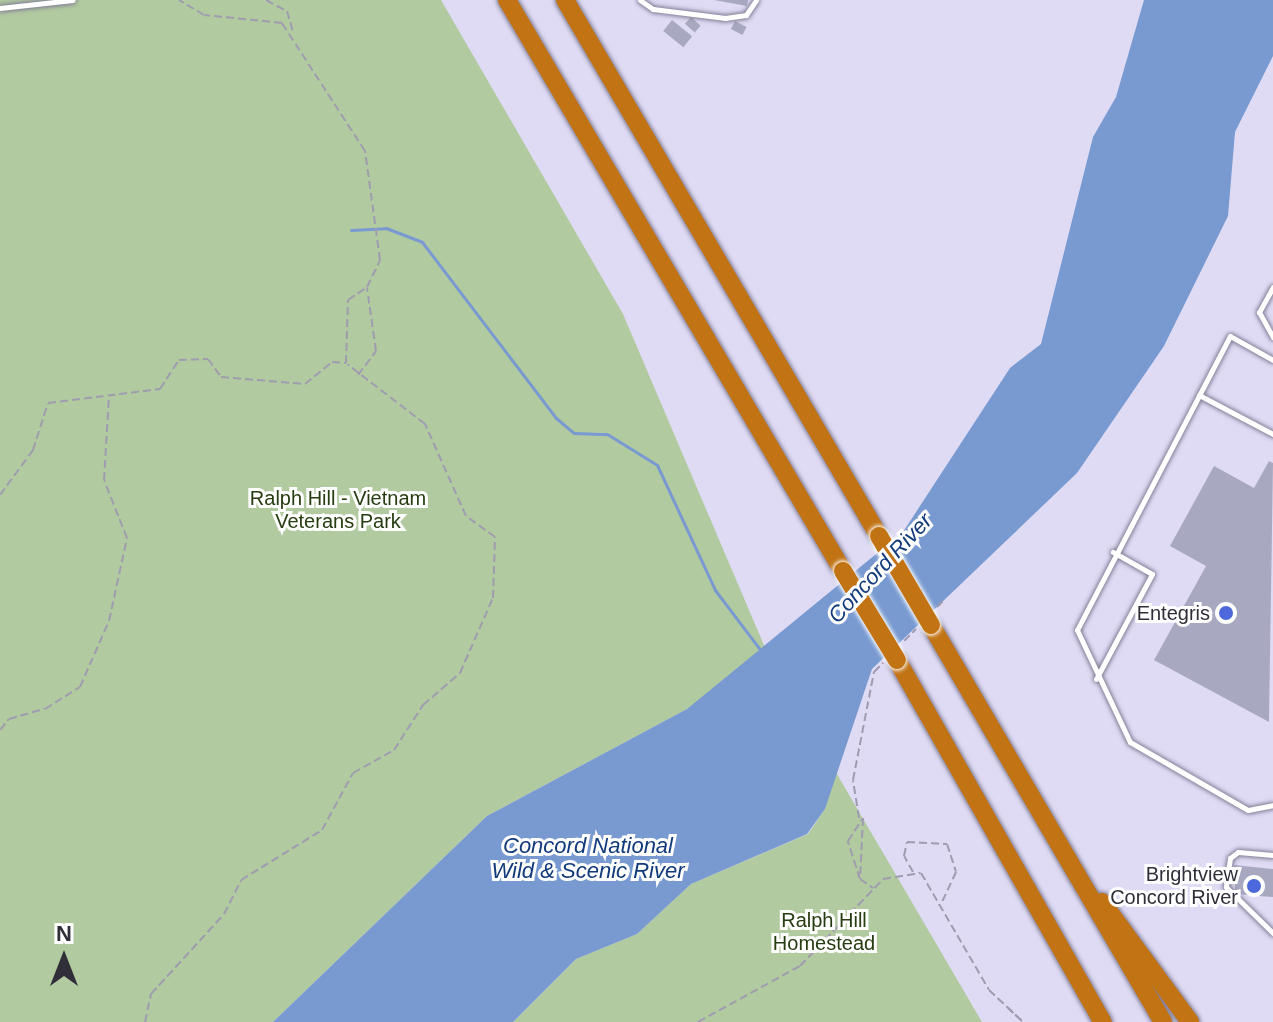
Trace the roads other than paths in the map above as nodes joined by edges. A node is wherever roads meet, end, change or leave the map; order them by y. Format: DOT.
graph roads {
  1 [pos="73,0"];
  2 [pos="507,0"];
  3 [pos="565,0"];
  4 [pos="640,0"];
  5 [pos="756,0"];
  6 [pos="0,8"];
  7 [pos="1273,287"];
  8 [pos="1273,337"];
  9 [pos="1273,360"];
  10 [pos="1199,395"];
  11 [pos="1273,434"];
  12 [pos="1113,552"];
  13 [pos="1096,680"];
  14 [pos="1273,805"];
  15 [pos="1273,855"];
  16 [pos="1073,867"];
  17 [pos="1273,933"];
  18 [pos="1103,1022"];
  19 [pos="1163,1022"];
  20 [pos="1190,1022"];
  1 -- 6 [label="lane"];
  2 -- 18 [label="highway, bridge"];
  3 -- 16 [label="highway, bridge"];
  4 -- 5 [label="lane"];
  7 -- 8 [label="lane"];
  9 -- 10 [label="lane"];
  10 -- 11 [label="lane"];
  10 -- 12 [label="lane"];
  12 -- 13 [label="lane"];
  12 -- 13 [label="lane"];
  13 -- 14 [label="lane"];
  15 -- 17 [label="lane"];
  16 -- 19 [label="highway"];
  16 -- 20 [label="highway"];
}
